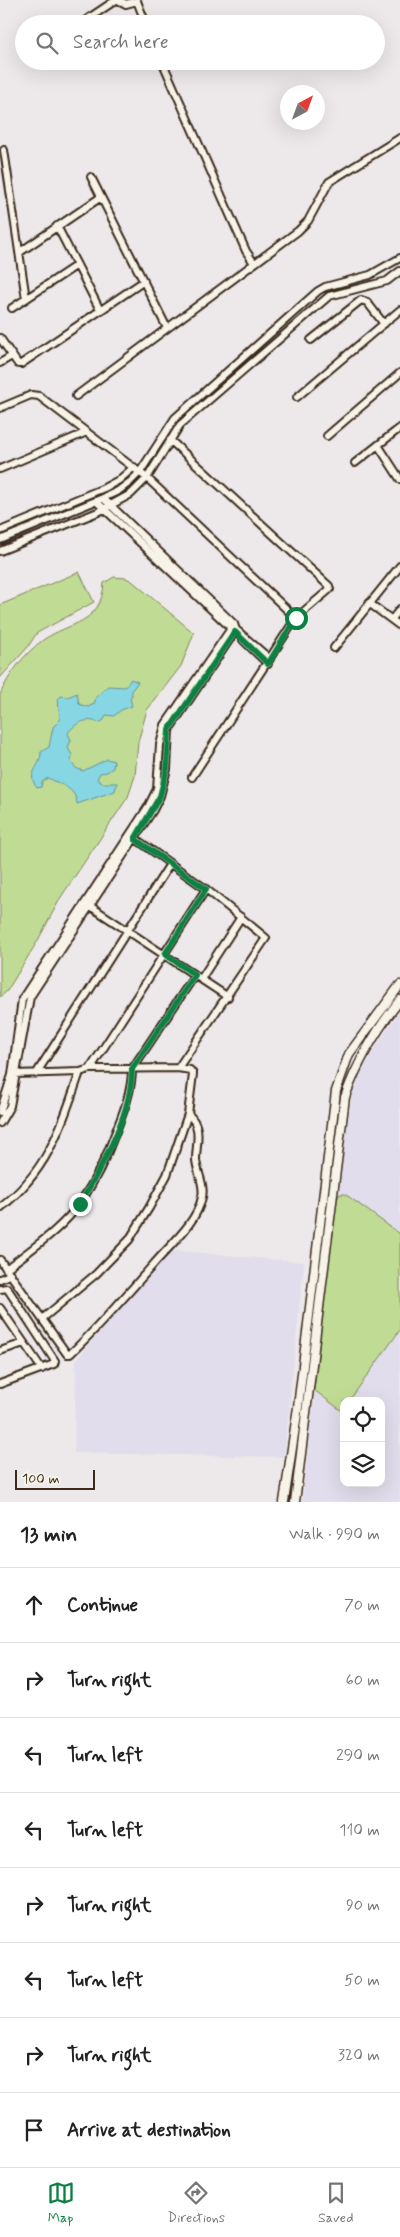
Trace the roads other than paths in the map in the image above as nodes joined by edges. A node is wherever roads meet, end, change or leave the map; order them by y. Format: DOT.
graph roads {
  1 [pos="117,0"];
  2 [pos="94,15"];
  3 [pos="142,15"];
  4 [pos="166,70"];
  5 [pos="400,138"];
  6 [pos="4,150"];
  7 [pos="91,177"];
  8 [pos="101,197"];
  9 [pos="57,226"];
  10 [pos="20,252"];
  11 [pos="400,258"];
  12 [pos="254,263"];
  13 [pos="77,265"];
  14 [pos="400,271"];
  15 [pos="144,282"];
  16 [pos="26,299"];
  17 [pos="12,308"];
  18 [pos="100,310"];
  19 [pos="400,312"];
  20 [pos="384,324"];
  21 [pos="167,328"];
  22 [pos="0,338"];
  23 [pos="311,340"];
  24 [pos="12,356"];
  25 [pos="0,363"];
  26 [pos="400,373"];
  27 [pos="76,396"];
  28 [pos="297,397"];
  29 [pos="0,408"];
  30 [pos="400,428"];
  31 [pos="87,432"];
  32 [pos="327,436"];
  33 [pos="170,440"];
  34 [pos="378,445"];
  35 [pos="355,463"];
  36 [pos="0,469"];
  37 [pos="137,470"];
  38 [pos="147,478"];
  39 [pos="400,480"];
  40 [pos="99,499"];
  41 [pos="111,506"];
  42 [pos="104,509"];
  43 [pos="0,531"];
  44 [pos="0,540"];
  45 [pos="0,551"];
  46 [pos="400,566"];
  47 [pos="369,603"];
  48 [pos="400,608"];
  49 [pos="296,618"];
  50 [pos="392,619"];
  51 [pos="400,626"];
  52 [pos="233,629"];
  53 [pos="334,648"];
  54 [pos="269,662"];
  55 [pos="192,777"];
  56 [pos="132,837"];
  57 [pos="170,864"];
  58 [pos="206,889"];
  59 [pos="87,904"];
  60 [pos="241,917"];
  61 [pos="127,930"];
  62 [pos="165,954"];
  63 [pos="198,977"];
  64 [pos="400,986"];
  65 [pos="228,997"];
  66 [pos="400,1000"];
  67 [pos="178,1068"];
  68 [pos="90,1069"];
  69 [pos="132,1069"];
  70 [pos="80,1072"];
  71 [pos="15,1074"];
  72 [pos="36,1074"];
  73 [pos="0,1112"];
  74 [pos="188,1114"];
  75 [pos="0,1123"];
  76 [pos="0,1208"];
  77 [pos="0,1260"];
  78 [pos="8,1272"];
  79 [pos="0,1279"];
  80 [pos="0,1288"];
  81 [pos="0,1308"];
  82 [pos="315,1308"];
  83 [pos="42,1319"];
  84 [pos="24,1342"];
  85 [pos="0,1351"];
  86 [pos="42,1369"];
  87 [pos="0,1384"];
  88 [pos="284,1502"];
  89 [pos="295,1502"];
  1 -- 2 [label="street"];
  1 -- 3 [label="street"];
  4 -- 12 [label="street"];
  5 -- 12 [label="street"];
  6 -- 10 [label="street"];
  7 -- 8 [label="street"];
  8 -- 9 [label="street"];
  8 -- 15 [label="street"];
  9 -- 10 [label="street"];
  9 -- 13 [label="street"];
  10 -- 16 [label="street"];
  11 -- 37 [label="street"];
  12 -- 21 [label="street"];
  13 -- 16 [label="street"];
  13 -- 18 [label="street"];
  14 -- 33 [label="street"];
  15 -- 18 [label="street"];
  15 -- 21 [label="street"];
  16 -- 17 [label="street"];
  18 -- 24 [label="street"];
  19 -- 20 [label="street"];
  20 -- 23 [label="street"];
  20 -- 28 [label="street"];
  21 -- 27 [label="street"];
  22 -- 24 [label="street"];
  24 -- 25 [label="street"];
  26 -- 32 [label="street"];
  29 -- 31 [label="street"];
  30 -- 34 [label="street"];
  31 -- 36 [label="street"];
  31 -- 37 [label="street"];
  33 -- 38 [label="street"];
  33 -- 49 [label="street"];
  34 -- 35 [label="street"];
  34 -- 39 [label="street"];
  37 -- 38 [label="street"];
  37 -- 40 [label="street"];
  37 -- 43 [label="street"];
  38 -- 41 [label="street"];
  38 -- 49 [label="street"];
  40 -- 41 [label="street"];
  40 -- 42 [label="street"];
  40 -- 44 [label="street"];
  41 -- 42 [label="street"];
  41 -- 52 [label="street"];
  42 -- 45 [label="street"];
  42 -- 52 [label="street"];
  46 -- 47 [label="street"];
  47 -- 50 [label="street"];
  47 -- 53 [label="street"];
  48 -- 50 [label="street"];
  49 -- 54 [label="street"];
  50 -- 51 [label="street"];
  52 -- 54 [label="street"];
  52 -- 56 [label="street"];
  54 -- 55 [label="street"];
  56 -- 57 [label="street"];
  56 -- 59 [label="street"];
  57 -- 58 [label="street"];
  57 -- 61 [label="street"];
  58 -- 60 [label="street"];
  58 -- 62 [label="street"];
  59 -- 61 [label="street"];
  59 -- 71 [label="street"];
  60 -- 63 [label="street"];
  60 -- 65 [label="street"];
  61 -- 62 [label="street"];
  61 -- 72 [label="street"];
  62 -- 63 [label="street"];
  62 -- 68 [label="street"];
  63 -- 65 [label="street"];
  63 -- 69 [label="street"];
  64 -- 82 [label="street"];
  65 -- 67 [label="street"];
  66 -- 82 [label="street"];
  67 -- 69 [label="street"];
  67 -- 74 [label="street"];
  68 -- 69 [label="street"];
  68 -- 70 [label="street"];
  69 -- 78 [label="street"];
  70 -- 72 [label="street"];
  70 -- 76 [label="street"];
  71 -- 72 [label="street"];
  71 -- 73 [label="street"];
  71 -- 75 [label="street"];
  74 -- 83 [label="street"];
  74 -- 83 [label="street"];
  77 -- 78 [label="street"];
  78 -- 79 [label="street"];
  78 -- 83 [label="street"];
  80 -- 86 [label="street"];
  81 -- 84 [label="street"];
  82 -- 88 [label="street"];
  82 -- 89 [label="street"];
  84 -- 85 [label="street"];
  84 -- 86 [label="street"];
  86 -- 87 [label="street"];
}
